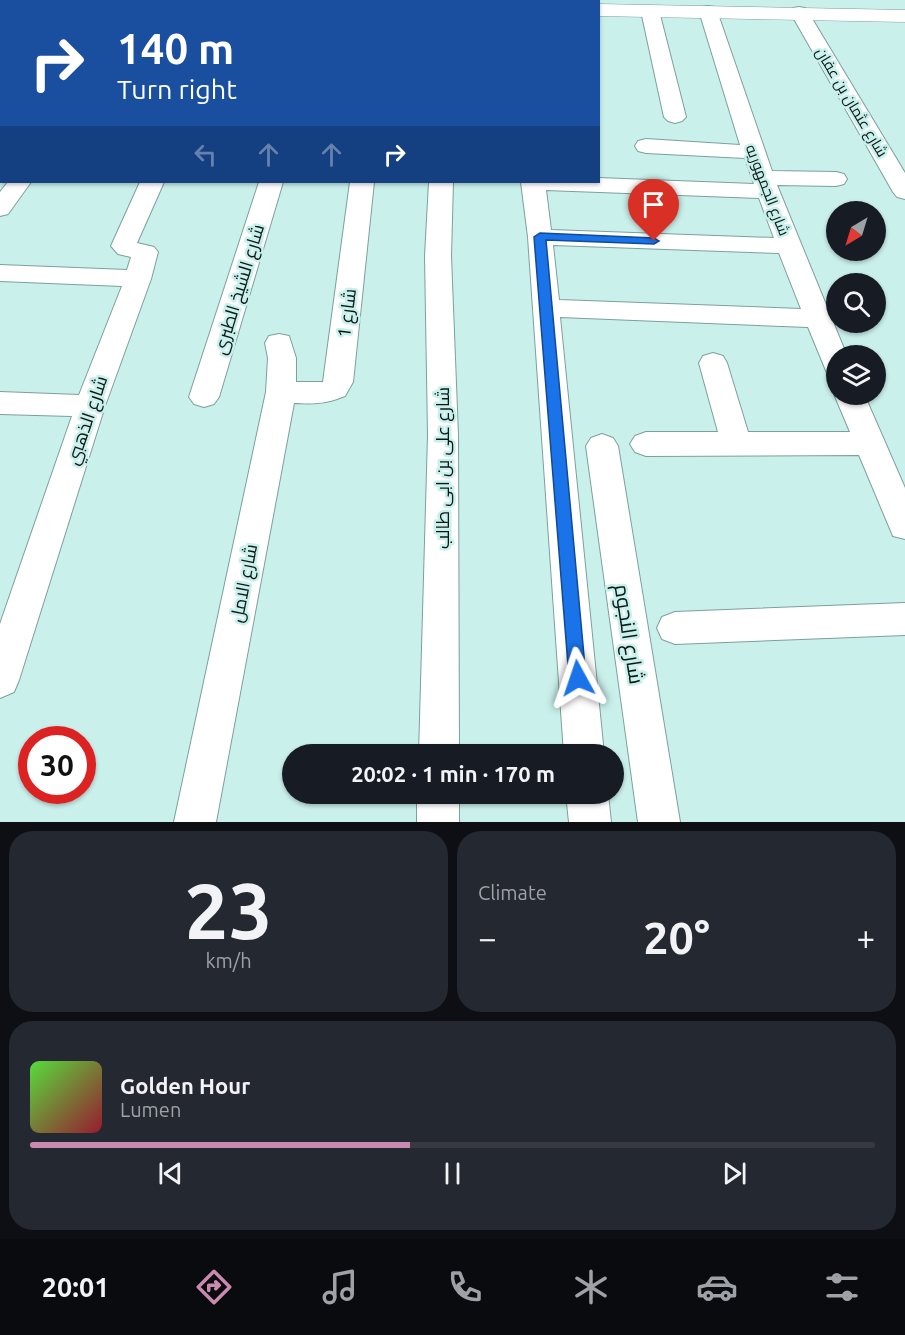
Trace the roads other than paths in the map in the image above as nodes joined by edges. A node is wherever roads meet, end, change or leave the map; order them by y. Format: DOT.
graph roads {
  1 [pos="600,10"];
  2 [pos="650,11"];
  3 [pos="708,11"];
  4 [pos="799,12"];
  5 [pos="905,16"];
  6 [pos="675,117"];
  7 [pos="646,146"];
  8 [pos="753,152"];
  9 [pos="836,179"];
  10 [pos="18,183"];
  11 [pos="152,183"];
  12 [pos="271,183"];
  13 [pos="362,183"];
  14 [pos="441,183"];
  15 [pos="533,183"];
  16 [pos="600,183"];
  17 [pos="766,184"];
  18 [pos="905,192"];
  19 [pos="0,209"];
  20 [pos="540,237"];
  21 [pos="790,246"];
  22 [pos="0,273"];
  23 [pos="138,279"];
  24 [pos="546,308"];
  25 [pos="818,319"];
  26 [pos="279,343"];
  27 [pos="829,345"];
  28 [pos="713,363"];
  29 [pos="281,392"];
  30 [pos="204,397"];
  31 [pos="0,403"];
  32 [pos="853,405"];
  33 [pos="90,406"];
  34 [pos="736,443"];
  35 [pos="868,443"];
  36 [pos="646,444"];
  37 [pos="602,446"];
  38 [pos="905,526"];
  39 [pos="905,619"];
  40 [pos="675,628"];
  41 [pos="0,680"];
  42 [pos="439,744"];
  43 [pos="583,744"];
  44 [pos="438,804"];
  45 [pos="588,804"];
  46 [pos="195,822"];
  47 [pos="438,822"];
  48 [pos="590,822"];
  49 [pos="659,822"];
  1 -- 2 [label="street"];
  2 -- 3 [label="street"];
  2 -- 6 [label="street"];
  3 -- 4 [label="street"];
  3 -- 8 [label="street, شارع الجمهوريه"];
  4 -- 5 [label="street"];
  4 -- 18 [label="street, شارع عثمان بن عفان"];
  7 -- 8 [label="street"];
  8 -- 17 [label="street, شارع الجمهوريه"];
  9 -- 17 [label="street"];
  10 -- 19 [label="street"];
  11 -- 23 [label="street, شارع الذهبي"];
  12 -- 30 [label="street, شارع الشيخ الطبرى"];
  13 -- 29 [label="street, شارع 1"];
  14 -- 42 [label="street, شارع على بن ابى طالب"];
  15 -- 20 [label="street"];
  16 -- 17 [label="street"];
  17 -- 21 [label="street, شارع الجمهوريه"];
  20 -- 21 [label="street"];
  20 -- 24 [label="street"];
  21 -- 25 [label="street, شارع الجمهوريه"];
  22 -- 23 [label="street"];
  23 -- 33 [label="street, شارع الذهبي"];
  24 -- 25 [label="street"];
  24 -- 43 [label="street"];
  25 -- 27 [label="street, شارع الجمهوريه"];
  26 -- 29 [label="street, شارع الامل"];
  28 -- 34 [label="street"];
  29 -- 46 [label="street, شارع الامل"];
  31 -- 33 [label="street"];
  32 -- 35 [label="street"];
  33 -- 41 [label="street, شارع الذهبي"];
  34 -- 35 [label="street"];
  34 -- 36 [label="street"];
  35 -- 38 [label="street"];
  37 -- 49 [label="street, شارع النجوم"];
  39 -- 40 [label="street"];
  44 -- 47 [label="street"];
  45 -- 48 [label="street"];
}
